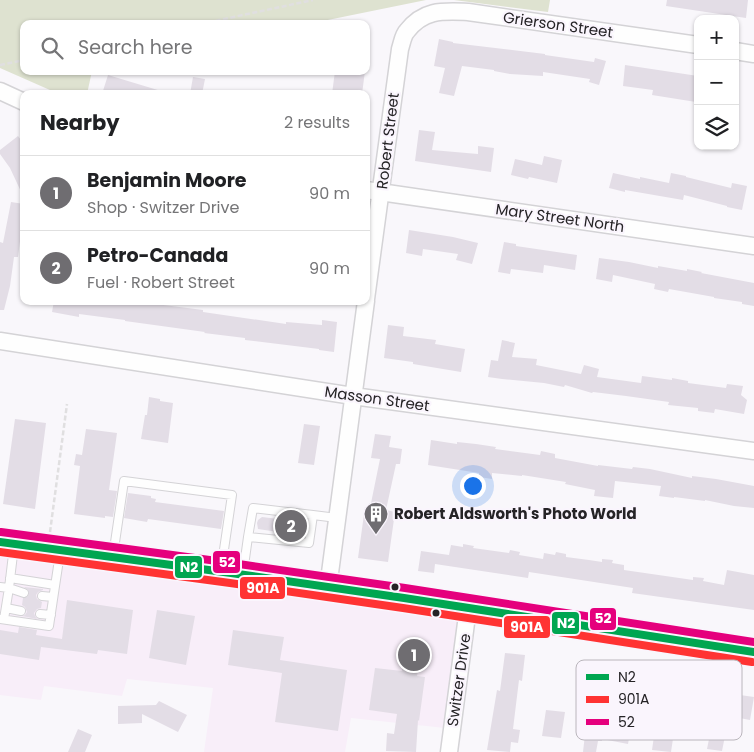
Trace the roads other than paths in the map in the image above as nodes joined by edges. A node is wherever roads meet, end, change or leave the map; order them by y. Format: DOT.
graph roads {
  1 [pos="419,19"];
  2 [pos="694,44"];
  3 [pos="739,52"];
  4 [pos="754,54"];
  5 [pos="0,91"];
  6 [pos="20,100"];
  7 [pos="374,191"];
  8 [pos="370,246"];
  9 [pos="754,246"];
  10 [pos="365,305"];
  11 [pos="0,341"];
  12 [pos="353,396"];
  13 [pos="754,451"];
  14 [pos="313,515"];
  15 [pos="337,518"];
  16 [pos="272,531"];
  17 [pos="248,537"];
  18 [pos="271,539"];
  19 [pos="7,543"];
  20 [pos="54,549"];
  21 [pos="113,558"];
  22 [pos="220,572"];
  23 [pos="243,575"];
  24 [pos="10,578"];
  25 [pos="55,585"];
  26 [pos="0,586"];
  27 [pos="9,588"];
  28 [pos="328,588"];
  29 [pos="24,593"];
  30 [pos="42,596"];
  31 [pos="54,597"];
  32 [pos="6,608"];
  33 [pos="468,608"];
  34 [pos="21,610"];
  35 [pos="40,614"];
  36 [pos="51,615"];
  37 [pos="2,619"];
  38 [pos="754,652"];
  39 [pos="449,752"];
  1 -- 2 [label="street, Grierson Street"];
  1 -- 7 [label="street, Robert Street"];
  3 -- 4 [label="street"];
  5 -- 6 [label="street"];
  7 -- 8 [label="street, Robert Street"];
  7 -- 9 [label="street, Mary Street North"];
  10 -- 12 [label="street, Robert Street"];
  11 -- 12 [label="street, Masson Street"];
  12 -- 13 [label="street, Masson Street"];
  12 -- 15 [label="street, Robert Street"];
  14 -- 15 [label="lane"];
  14 -- 17 [label="lane"];
  14 -- 18 [label="lane"];
  15 -- 28 [label="street, Robert Street"];
  16 -- 18 [label="lane"];
  17 -- 18 [label="lane"];
  17 -- 23 [label="lane"];
  19 -- 20 [label="main road"];
  19 -- 24 [label="lane"];
  20 -- 21 [label="main road"];
  20 -- 25 [label="lane"];
  21 -- 22 [label="main road"];
  21 -- 22 [label="lane"];
  22 -- 23 [label="main road"];
  23 -- 28 [label="main road"];
  24 -- 25 [label="lane"];
  24 -- 27 [label="lane"];
  25 -- 31 [label="lane"];
  26 -- 27 [label="lane"];
  27 -- 29 [label="lane"];
  27 -- 32 [label="lane"];
  28 -- 33 [label="main road"];
  30 -- 31 [label="lane"];
  31 -- 36 [label="lane"];
  32 -- 34 [label="lane"];
  32 -- 37 [label="lane"];
  33 -- 38 [label="main road"];
  33 -- 39 [label="street, Switzer Drive"];
  35 -- 36 [label="lane"];
  36 -- 37 [label="lane"];
}
